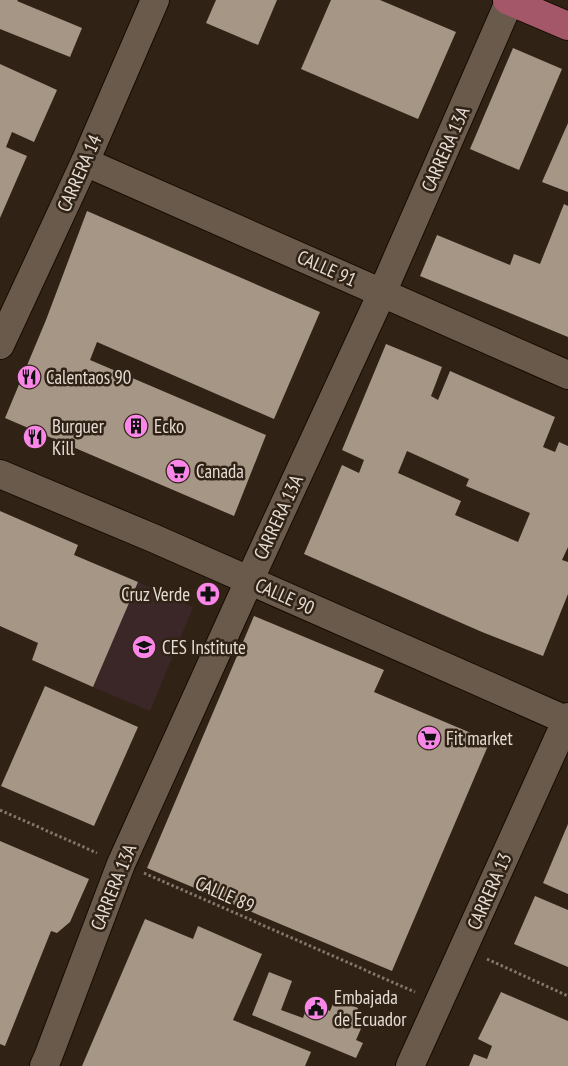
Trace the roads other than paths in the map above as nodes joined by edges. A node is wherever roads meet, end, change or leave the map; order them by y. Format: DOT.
graph roads {
  1 [pos="155,0"];
  2 [pos="509,0"];
  3 [pos="568,26"];
  4 [pos="86,162"];
  5 [pos="382,293"];
  6 [pos="0,345"];
  7 [pos="568,375"];
  8 [pos="0,474"];
  9 [pos="249,580"];
  10 [pos="568,719"];
  11 [pos="44,1066"];
  12 [pos="410,1066"];
  1 -- 4 [label="street, CARRERA 14"];
  2 -- 3 [label="main road"];
  2 -- 5 [label="street, CARRERA 13A"];
  4 -- 5 [label="street, CALLE 91"];
  4 -- 6 [label="street, CARRERA 14"];
  5 -- 7 [label="street, CALLE 91"];
  5 -- 9 [label="street, CARRERA 13A"];
  8 -- 9 [label="street, CALLE 90"];
  9 -- 10 [label="street, CALLE 90"];
  9 -- 11 [label="street, CARRERA 13A"];
  10 -- 12 [label="street, CARRERA 13"];
}
